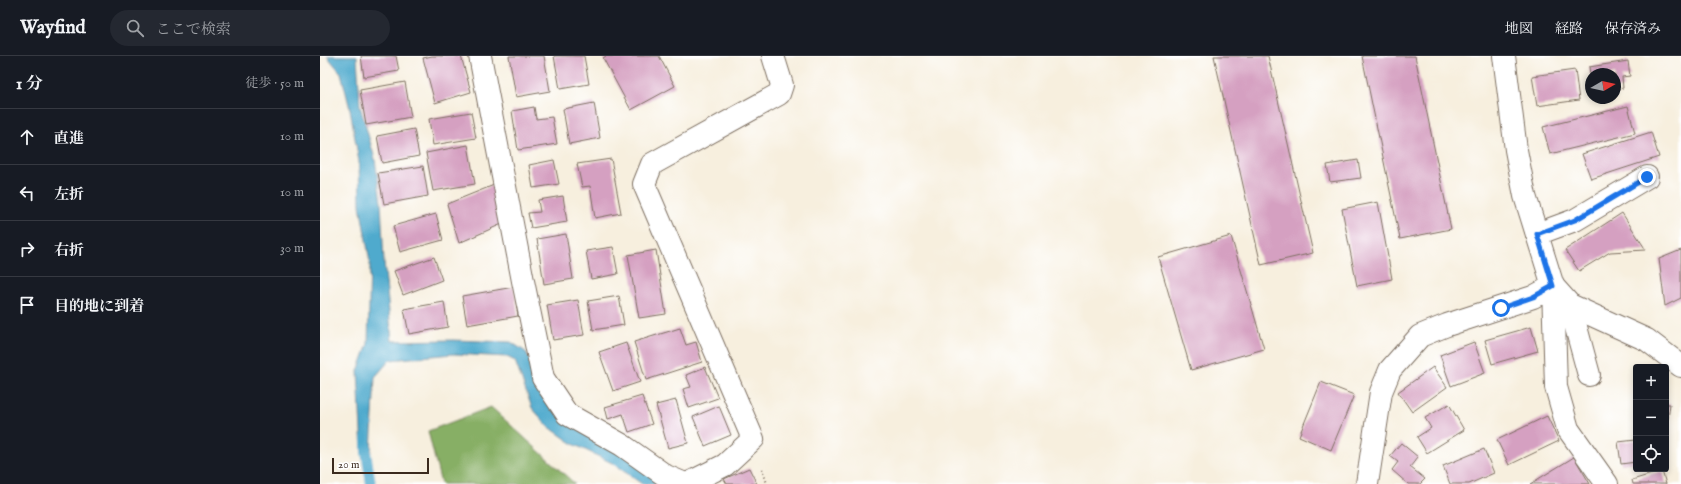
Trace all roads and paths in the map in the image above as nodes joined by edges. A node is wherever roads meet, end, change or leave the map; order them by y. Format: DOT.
graph roads {
  1 [pos="480,56"];
  2 [pos="773,56"];
  3 [pos="1504,56"];
  4 [pos="1647,177"];
  5 [pos="1537,234"];
  6 [pos="1553,286"];
  7 [pos="1570,305"];
  8 [pos="1681,366"];
  9 [pos="1589,375"];
  10 [pos="686,484"];
  11 [pos="1367,484"];
  12 [pos="1607,484"];
  1 -- 10 [label="street"];
  2 -- 10 [label="street"];
  3 -- 5 [label="street"];
  4 -- 5 [label="street"];
  5 -- 6 [label="street"];
  6 -- 7 [label="street"];
  6 -- 11 [label="street"];
  6 -- 12 [label="street"];
  7 -- 8 [label="street"];
  7 -- 9 [label="street"];
}
